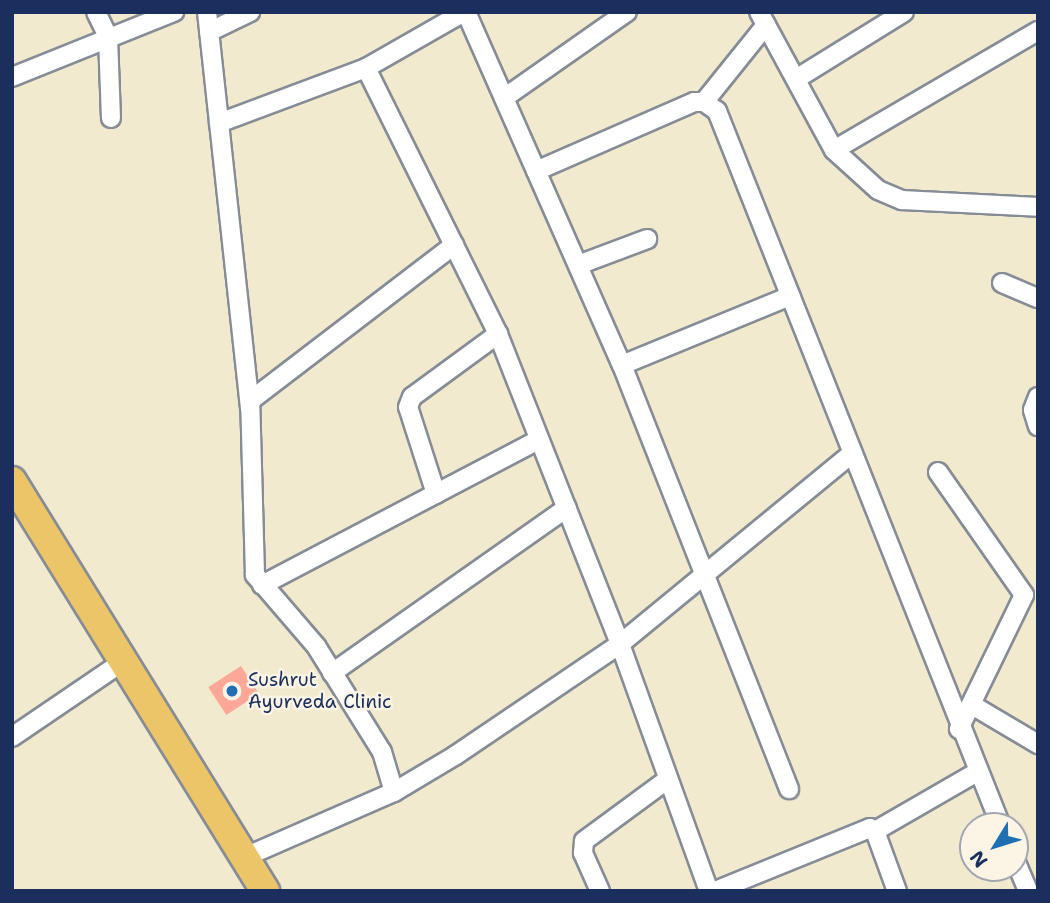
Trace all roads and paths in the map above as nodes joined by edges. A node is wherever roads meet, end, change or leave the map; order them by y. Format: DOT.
graph roads {
  1 [pos="96,12"];
  2 [pos="174,12"];
  3 [pos="207,12"];
  4 [pos="250,12"];
  5 [pos="465,12"];
  6 [pos="627,12"];
  7 [pos="904,12"];
  8 [pos="762,19"];
  9 [pos="1038,31"];
  10 [pos="209,32"];
  11 [pos="108,37"];
  12 [pos="366,68"];
  13 [pos="12,77"];
  14 [pos="796,79"];
  15 [pos="504,99"];
  16 [pos="704,102"];
  17 [pos="111,117"];
  18 [pos="219,122"];
  19 [pos="834,150"];
  20 [pos="536,171"];
  21 [pos="1038,207"];
  22 [pos="647,239"];
  23 [pos="454,245"];
  24 [pos="578,265"];
  25 [pos="1002,283"];
  26 [pos="789,296"];
  27 [pos="1038,297"];
  28 [pos="498,334"];
  29 [pos="622,365"];
  30 [pos="1038,397"];
  31 [pos="250,410"];
  32 [pos="1038,426"];
  33 [pos="538,440"];
  34 [pos="851,454"];
  35 [pos="938,472"];
  36 [pos="12,481"];
  37 [pos="436,494"];
  38 [pos="567,508"];
  39 [pos="707,571"];
  40 [pos="262,585"];
  41 [pos="620,644"];
  42 [pos="124,662"];
  43 [pos="332,673"];
  44 [pos="972,705"];
  45 [pos="959,729"];
  46 [pos="12,737"];
  47 [pos="1038,744"];
  48 [pos="977,772"];
  49 [pos="668,779"];
  50 [pos="789,789"];
  51 [pos="394,792"];
  52 [pos="994,812"];
  53 [pos="875,831"];
  54 [pos="245,857"];
  55 [pos="265,891"];
  56 [pos="600,891"];
  57 [pos="709,891"];
  58 [pos="715,891"];
  59 [pos="897,891"];
  1 -- 11 [label="street"];
  2 -- 11 [label="street"];
  3 -- 10 [label="street"];
  4 -- 10 [label="street"];
  5 -- 12 [label="street"];
  5 -- 15 [label="street"];
  6 -- 15 [label="street"];
  7 -- 14 [label="street"];
  8 -- 14 [label="street"];
  8 -- 16 [label="street"];
  9 -- 19 [label="street"];
  10 -- 18 [label="street"];
  11 -- 13 [label="street"];
  11 -- 17 [label="street"];
  12 -- 18 [label="street"];
  12 -- 23 [label="street"];
  14 -- 19 [label="street"];
  15 -- 20 [label="street"];
  16 -- 20 [label="street"];
  16 -- 26 [label="street"];
  18 -- 31 [label="street"];
  19 -- 21 [label="street"];
  20 -- 24 [label="street"];
  22 -- 24 [label="street"];
  23 -- 28 [label="street"];
  23 -- 31 [label="street"];
  24 -- 29 [label="street"];
  25 -- 27 [label="street"];
  26 -- 29 [label="street"];
  26 -- 34 [label="street"];
  28 -- 33 [label="street"];
  28 -- 37 [label="street"];
  29 -- 39 [label="street"];
  30 -- 32 [label="street"];
  31 -- 40 [label="street"];
  33 -- 37 [label="street"];
  33 -- 38 [label="street"];
  34 -- 39 [label="street"];
  34 -- 45 [label="street"];
  35 -- 44 [label="street"];
  36 -- 42 [label="main road"];
  37 -- 40 [label="street"];
  38 -- 41 [label="street"];
  38 -- 43 [label="street"];
  39 -- 41 [label="street"];
  39 -- 50 [label="street"];
  40 -- 43 [label="street"];
  41 -- 49 [label="street"];
  41 -- 51 [label="street"];
  42 -- 46 [label="street"];
  42 -- 54 [label="main road"];
  43 -- 51 [label="street"];
  44 -- 45 [label="street"];
  44 -- 47 [label="street"];
  45 -- 48 [label="street"];
  48 -- 52 [label="street"];
  48 -- 53 [label="street"];
  49 -- 56 [label="street"];
  49 -- 57 [label="street"];
  51 -- 54 [label="street"];
  53 -- 58 [label="street"];
  53 -- 59 [label="street"];
  54 -- 55 [label="main road"];
}
